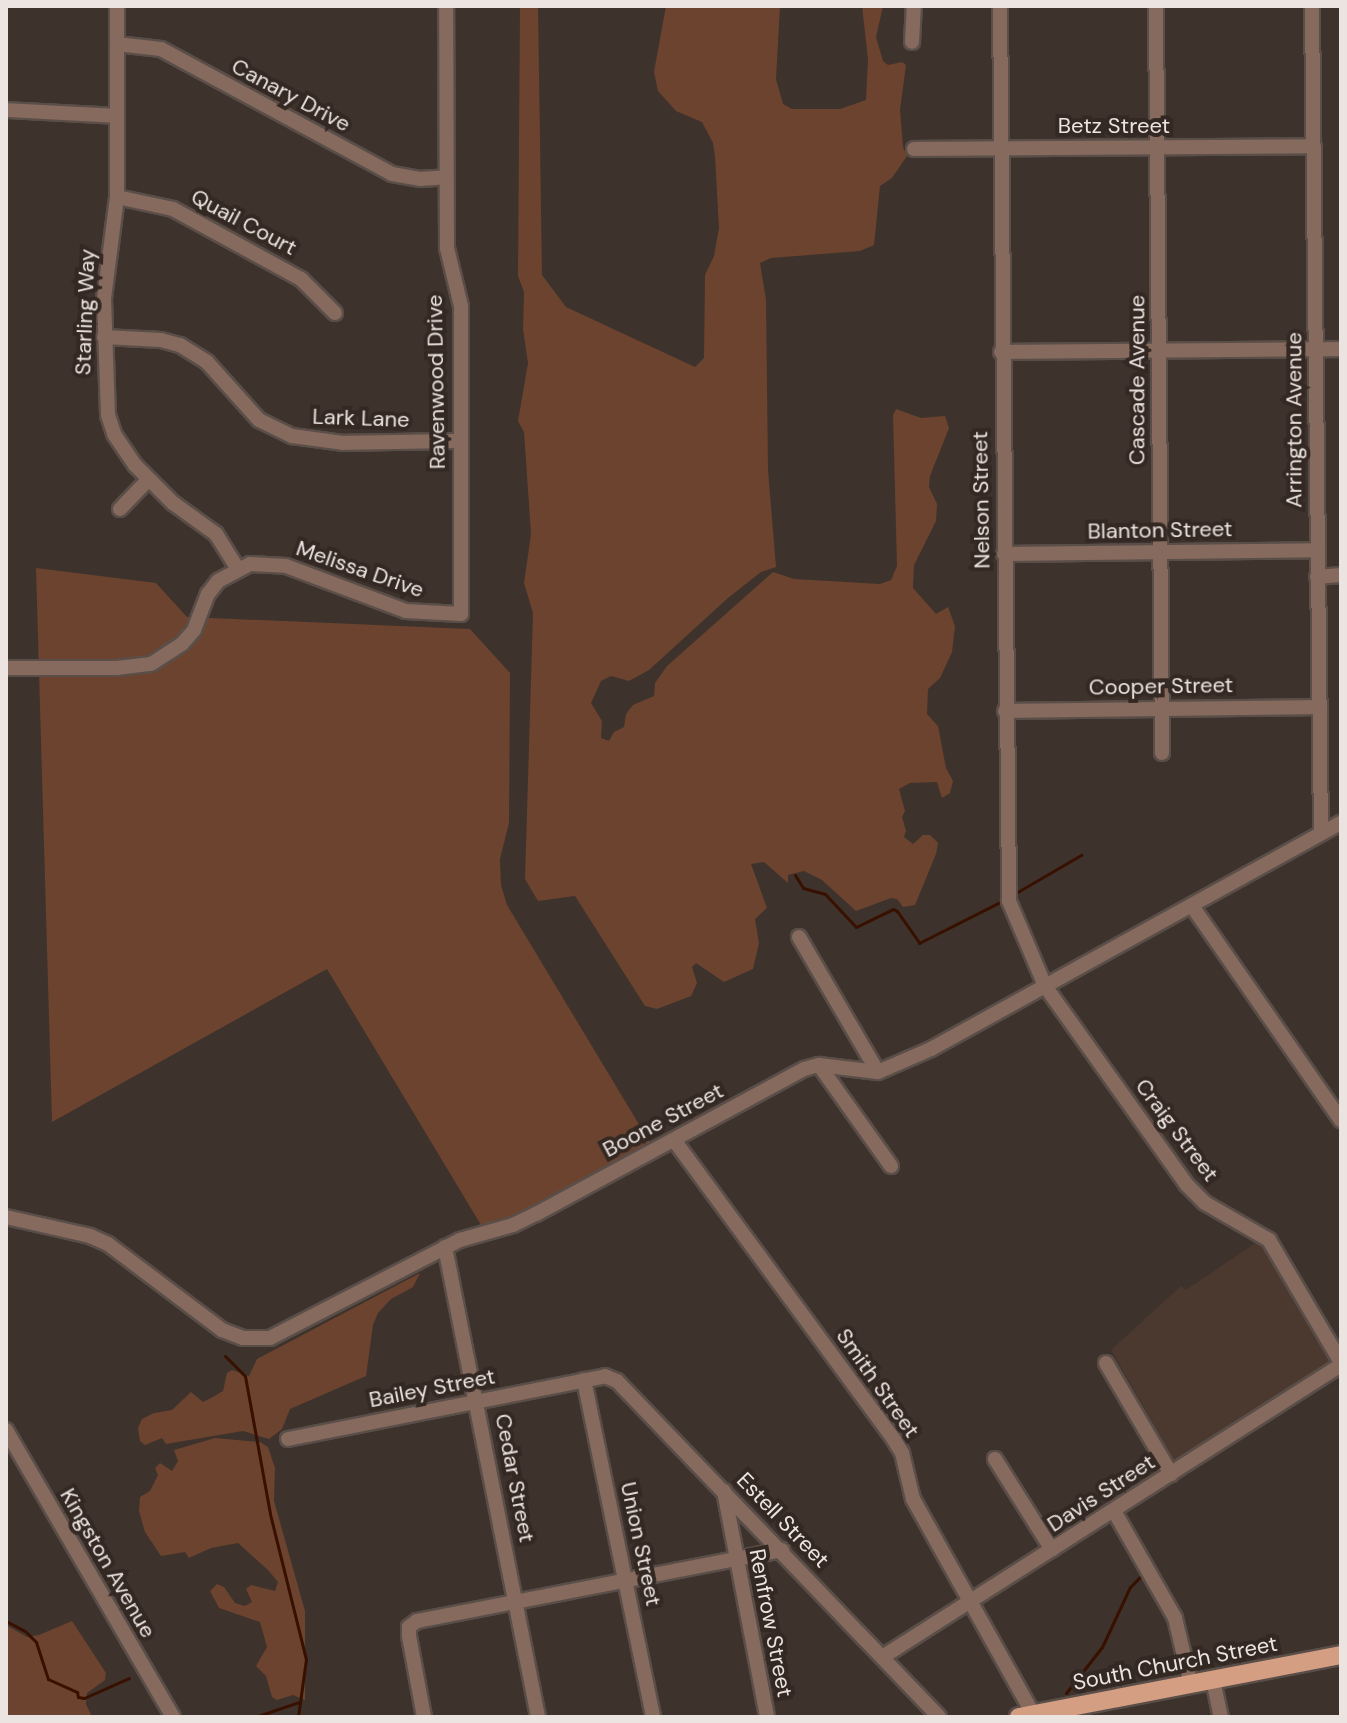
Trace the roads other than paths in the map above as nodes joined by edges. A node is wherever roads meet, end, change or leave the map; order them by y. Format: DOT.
graph roads {
  1 [pos="117,6"];
  2 [pos="446,6"];
  3 [pos="914,6"];
  4 [pos="1000,6"];
  5 [pos="1156,6"];
  6 [pos="1312,6"];
  7 [pos="912,42"];
  8 [pos="117,44"];
  9 [pos="6,110"];
  10 [pos="116,116"];
  11 [pos="1314,146"];
  12 [pos="1158,148"];
  13 [pos="914,149"];
  14 [pos="1000,149"];
  15 [pos="446,177"];
  16 [pos="117,197"];
  17 [pos="335,313"];
  18 [pos="104,337"];
  19 [pos="1316,349"];
  20 [pos="1341,349"];
  21 [pos="1158,351"];
  22 [pos="1001,352"];
  23 [pos="461,441"];
  24 [pos="148,480"];
  25 [pos="120,509"];
  26 [pos="1317,550"];
  27 [pos="1161,552"];
  28 [pos="1004,554"];
  29 [pos="237,568"];
  30 [pos="1341,575"];
  31 [pos="1317,577"];
  32 [pos="461,614"];
  33 [pos="6,668"];
  34 [pos="1318,707"];
  35 [pos="1160,708"];
  36 [pos="1005,711"];
  37 [pos="1162,753"];
  38 [pos="1341,823"];
  39 [pos="1321,833"];
  40 [pos="1192,906"];
  41 [pos="799,937"];
  42 [pos="1045,986"];
  43 [pos="819,1065"];
  44 [pos="878,1072"];
  45 [pos="1341,1120"];
  46 [pos="674,1140"];
  47 [pos="891,1166"];
  48 [pos="6,1217"];
  49 [pos="445,1247"];
  50 [pos="1106,1363"];
  51 [pos="1341,1363"];
  52 [pos="584,1380"];
  53 [pos="478,1401"];
  54 [pos="6,1430"];
  55 [pos="288,1439"];
  56 [pos="995,1459"];
  57 [pos="1171,1474"];
  58 [pos="724,1491"];
  59 [pos="1114,1511"];
  60 [pos="782,1550"];
  61 [pos="1052,1550"];
  62 [pos="736,1561"];
  63 [pos="627,1581"];
  64 [pos="972,1602"];
  65 [pos="516,1603"];
  66 [pos="1341,1655"];
  67 [pos="884,1656"];
  68 [pos="1213,1680"];
  69 [pos="1191,1685"];
  70 [pos="1080,1712"];
  71 [pos="1026,1716"];
  72 [pos="173,1717"];
  73 [pos="424,1717"];
  74 [pos="538,1717"];
  75 [pos="653,1717"];
  76 [pos="767,1717"];
  77 [pos="939,1717"];
  78 [pos="1221,1717"];
  1 -- 8 [label="street, Starling Way"];
  2 -- 15 [label="street, Ravenwood Drive"];
  3 -- 7 [label="street"];
  4 -- 14 [label="street, Nelson Street"];
  5 -- 12 [label="street, Cascade Avenue"];
  6 -- 11 [label="street, Arrington Avenue"];
  8 -- 10 [label="street, Starling Way"];
  8 -- 15 [label="street, Canary Drive"];
  9 -- 10 [label="street"];
  10 -- 16 [label="street, Starling Way"];
  11 -- 12 [label="street, Betz Street"];
  11 -- 19 [label="street, Arrington Avenue"];
  12 -- 14 [label="street, Betz Street"];
  12 -- 21 [label="street, Cascade Avenue"];
  13 -- 14 [label="street, Betz Street"];
  14 -- 22 [label="street, Nelson Street"];
  15 -- 23 [label="street, Ravenwood Drive"];
  16 -- 17 [label="street, Quail Court"];
  16 -- 18 [label="street, Starling Way"];
  18 -- 23 [label="street, Lark Lane"];
  18 -- 24 [label="street, Starling Way"];
  19 -- 20 [label="street"];
  19 -- 21 [label="street"];
  19 -- 26 [label="street, Arrington Avenue"];
  21 -- 22 [label="street"];
  21 -- 27 [label="street, Cascade Avenue"];
  22 -- 28 [label="street, Nelson Street"];
  23 -- 32 [label="street, Ravenwood Drive"];
  24 -- 25 [label="street"];
  24 -- 29 [label="street, Starling Way"];
  26 -- 27 [label="street, Blanton Street"];
  26 -- 31 [label="street, Arrington Avenue"];
  27 -- 28 [label="street, Blanton Street"];
  27 -- 35 [label="street, Cascade Avenue"];
  28 -- 36 [label="street, Nelson Street"];
  29 -- 32 [label="street, Melissa Drive"];
  29 -- 33 [label="street"];
  30 -- 31 [label="street"];
  31 -- 34 [label="street, Arrington Avenue"];
  34 -- 35 [label="street, Cooper Street"];
  34 -- 39 [label="street, Arrington Avenue"];
  35 -- 36 [label="street, Cooper Street"];
  35 -- 37 [label="street, Cascade Avenue"];
  36 -- 42 [label="street, Nelson Street"];
  38 -- 39 [label="street"];
  39 -- 40 [label="street"];
  40 -- 42 [label="street"];
  40 -- 45 [label="street"];
  41 -- 44 [label="street"];
  42 -- 44 [label="street"];
  42 -- 51 [label="street, Craig Street"];
  43 -- 44 [label="street"];
  43 -- 46 [label="street, Boone Street"];
  43 -- 47 [label="street"];
  46 -- 49 [label="street, Boone Street"];
  46 -- 64 [label="street, Smith Street"];
  48 -- 49 [label="street, Boone Street"];
  49 -- 53 [label="street, Cedar Street"];
  50 -- 57 [label="street"];
  51 -- 57 [label="street, Davis Street"];
  52 -- 53 [label="street, Bailey Street"];
  52 -- 58 [label="street, Estell Street"];
  52 -- 63 [label="street, Union Street"];
  53 -- 55 [label="street, Bailey Street"];
  53 -- 65 [label="street, Cedar Street"];
  54 -- 72 [label="street, Kingston Avenue"];
  56 -- 61 [label="street"];
  57 -- 59 [label="street, Davis Street"];
  58 -- 60 [label="street, Estell Street"];
  58 -- 62 [label="street, Renfrow Street"];
  59 -- 61 [label="street, Davis Street"];
  59 -- 69 [label="street"];
  60 -- 62 [label="street"];
  60 -- 67 [label="street, Estell Street"];
  61 -- 64 [label="street, Davis Street"];
  62 -- 63 [label="street"];
  62 -- 76 [label="street, Renfrow Street"];
  63 -- 65 [label="street"];
  63 -- 75 [label="street, Union Street"];
  64 -- 67 [label="street, Davis Street"];
  64 -- 71 [label="street, Smith Street"];
  65 -- 73 [label="street"];
  65 -- 74 [label="street, Cedar Street"];
  66 -- 68 [label="main road, South Church Street"];
  67 -- 77 [label="street, Estell Street"];
  68 -- 69 [label="main road, South Church Street"];
  68 -- 78 [label="street"];
  69 -- 70 [label="main road, South Church Street"];
  70 -- 71 [label="main road, South Church Street"];
}
